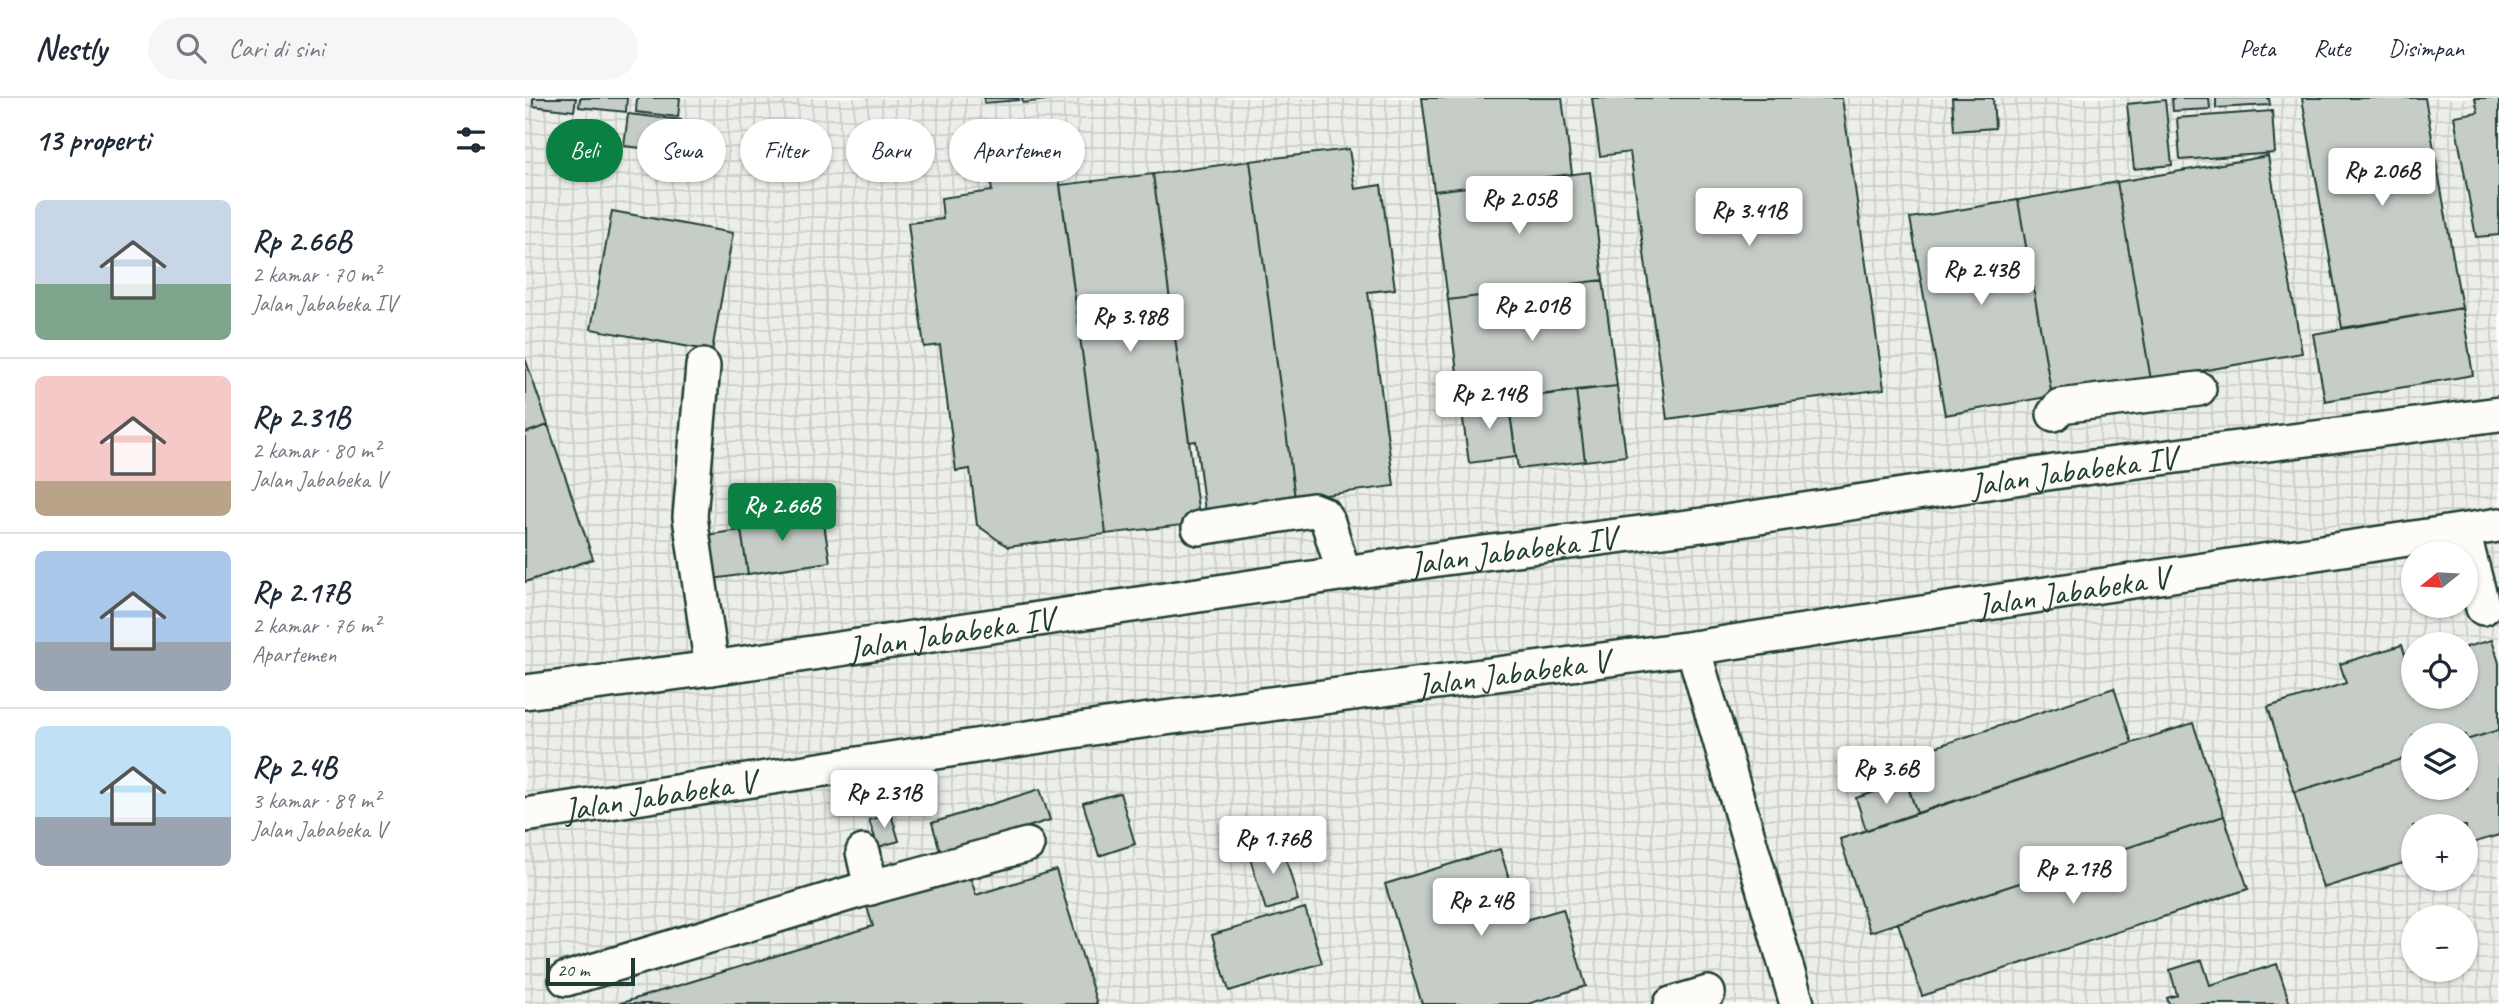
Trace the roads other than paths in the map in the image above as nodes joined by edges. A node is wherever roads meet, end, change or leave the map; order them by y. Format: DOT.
graph roads {
  1 [pos="703,366"];
  2 [pos="2199,389"];
  3 [pos="2054,414"];
  4 [pos="2499,414"];
  5 [pos="2499,525"];
  6 [pos="1199,528"];
  7 [pos="2463,531"];
  8 [pos="1344,574"];
  9 [pos="2483,608"];
  10 [pos="1693,648"];
  11 [pos="712,668"];
  12 [pos="525,692"];
  13 [pos="525,815"];
  14 [pos="1027,845"];
  15 [pos="863,852"];
  16 [pos="871,888"];
  17 [pos="566,979"];
  18 [pos="1708,993"];
  19 [pos="1671,1004"];
  20 [pos="1797,1004"];
  1 -- 11 [label="street"];
  2 -- 3 [label="street"];
  4 -- 8 [label="street, Jalan Jababeka IV"];
  5 -- 7 [label="street, Jalan Jababeka V"];
  6 -- 8 [label="street"];
  7 -- 9 [label="street"];
  7 -- 10 [label="street, Jalan Jababeka V"];
  8 -- 11 [label="street, Jalan Jababeka IV"];
  10 -- 13 [label="street, Jalan Jababeka V"];
  10 -- 20 [label="street"];
  11 -- 12 [label="street, Jalan Jababeka IV"];
  14 -- 16 [label="street"];
  15 -- 16 [label="street"];
  16 -- 17 [label="street"];
  18 -- 19 [label="street"];
}
